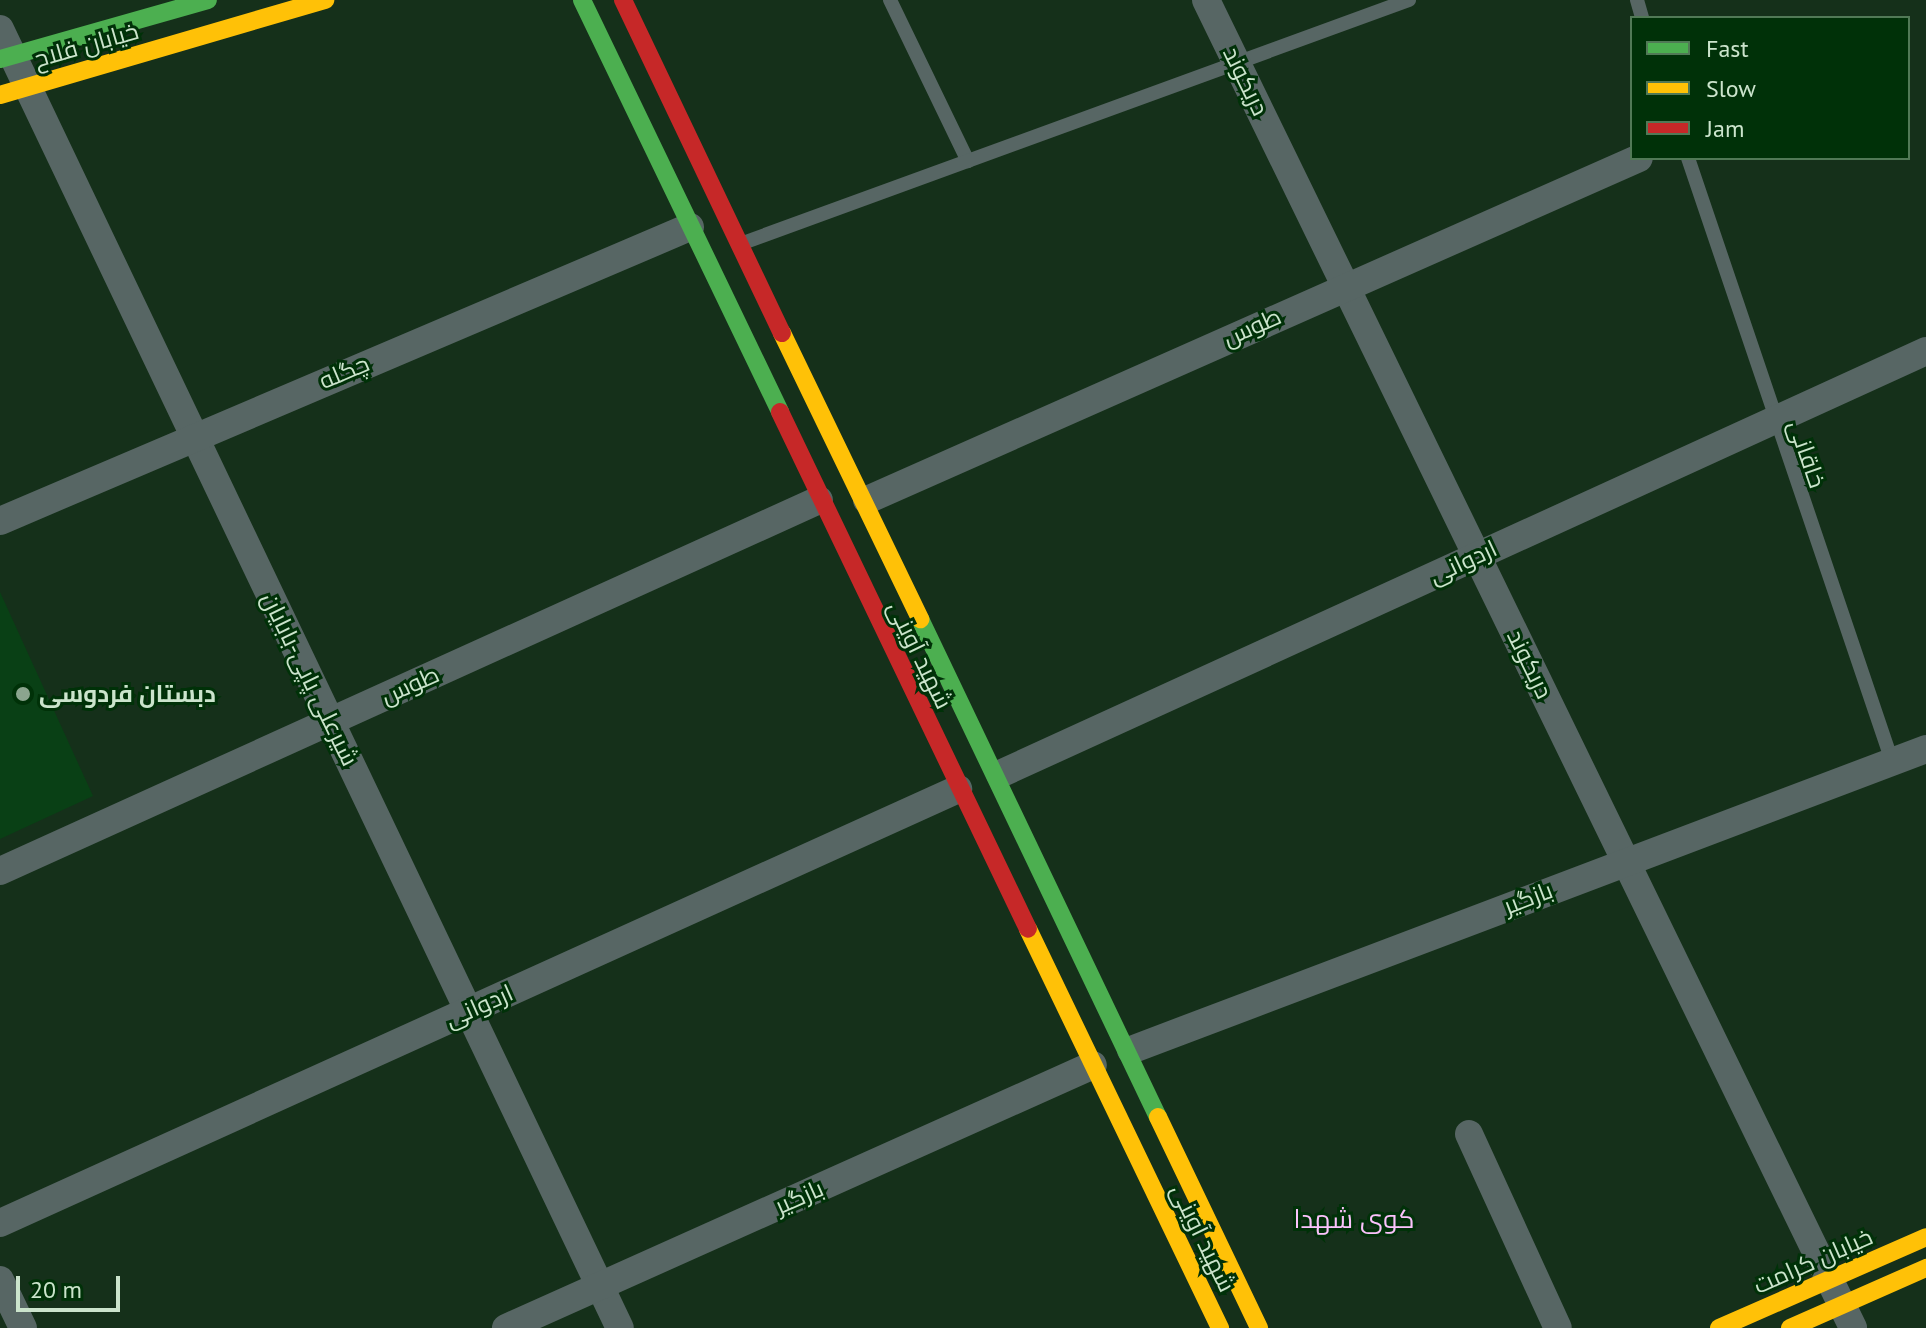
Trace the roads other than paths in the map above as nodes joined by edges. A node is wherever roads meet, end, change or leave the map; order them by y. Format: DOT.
graph roads {
  1 [pos="208,0"];
  2 [pos="325,0"];
  3 [pos="582,0"];
  4 [pos="623,0"];
  5 [pos="890,0"];
  6 [pos="1206,0"];
  7 [pos="1409,0"];
  8 [pos="0,29"];
  9 [pos="6,58"];
  10 [pos="1237,63"];
  11 [pos="28,87"];
  12 [pos="0,95"];
  13 [pos="1634,160"];
  14 [pos="1689,160"];
  15 [pos="968,161"];
  16 [pos="690,227"];
  17 [pos="742,243"];
  18 [pos="1346,285"];
  19 [pos="1926,351"];
  20 [pos="1773,421"];
  21 [pos="193,436"];
  22 [pos="819,500"];
  23 [pos="867,500"];
  24 [pos="0,521"];
  25 [pos="1477,556"];
  26 [pos="331,721"];
  27 [pos="1926,749"];
  28 [pos="1892,761"];
  29 [pos="1000,774"];
  30 [pos="958,789"];
  31 [pos="1626,861"];
  32 [pos="0,871"];
  33 [pos="469,1011"];
  34 [pos="1131,1050"];
  35 [pos="1093,1065"];
  36 [pos="1469,1134"];
  37 [pos="0,1223"];
  38 [pos="1926,1237"];
  39 [pos="1926,1268"];
  40 [pos="0,1280"];
  41 [pos="1830,1280"];
  42 [pos="600,1286"];
  43 [pos="1847,1317"];
  44 [pos="23,1328"];
  45 [pos="506,1328"];
  46 [pos="620,1328"];
  47 [pos="1220,1328"];
  48 [pos="1259,1328"];
  49 [pos="1558,1328"];
  50 [pos="1719,1328"];
  51 [pos="1790,1328"];
  1 -- 9 [label="street, خیابان فلاح"];
  2 -- 11 [label="street, خیابان فلاح"];
  3 -- 16 [label="street, شهید آوینی"];
  4 -- 17 [label="street, شهید آوینی"];
  5 -- 15 [label="lane"];
  6 -- 10 [label="street, دریکوند"];
  7 -- 10 [label="lane"];
  8 -- 9 [label="street, شیرعلی پاپی-بابایان"];
  9 -- 11 [label="street, شیرعلی پاپی-بابایان"];
  10 -- 15 [label="lane"];
  10 -- 18 [label="street, دریکوند"];
  11 -- 12 [label="street, خیابان فلاح"];
  11 -- 21 [label="street, شیرعلی پاپی-بابایان"];
  13 -- 18 [label="street, طوس"];
  14 -- 20 [label="lane, خاقانی"];
  15 -- 17 [label="lane"];
  16 -- 21 [label="street, چگله"];
  16 -- 22 [label="street, شهید آوینی"];
  17 -- 23 [label="street, شهید آوینی"];
  18 -- 23 [label="street, طوس"];
  18 -- 25 [label="street, دریکوند"];
  19 -- 20 [label="street, اردوانی"];
  20 -- 25 [label="street, اردوانی"];
  20 -- 28 [label="lane, خاقانی"];
  21 -- 24 [label="street, چگله"];
  21 -- 26 [label="street, شیرعلی پاپی-بابایان"];
  22 -- 26 [label="street, طوس"];
  22 -- 30 [label="street, شهید آوینی"];
  23 -- 29 [label="street, شهید آوینی"];
  25 -- 29 [label="street, اردوانی"];
  25 -- 31 [label="street, دریکوند"];
  26 -- 32 [label="street, طوس"];
  26 -- 33 [label="street, شیرعلی پاپی-بابایان"];
  27 -- 28 [label="street, بازگیر"];
  28 -- 31 [label="street, بازگیر"];
  29 -- 34 [label="street, شهید آوینی"];
  30 -- 33 [label="street, اردوانی"];
  30 -- 35 [label="street, شهید آوینی"];
  31 -- 34 [label="street, بازگیر"];
  31 -- 41 [label="street, دریکوند"];
  33 -- 37 [label="street, اردوانی"];
  33 -- 42 [label="street, شیرعلی پاپی-بابایان"];
  34 -- 48 [label="street, شهید آوینی"];
  35 -- 42 [label="street, بازگیر"];
  35 -- 47 [label="street, شهید آوینی"];
  36 -- 49 [label="street"];
  38 -- 41 [label="street, خیابان کرامت"];
  39 -- 43 [label="street"];
  40 -- 44 [label="street"];
  41 -- 43 [label="street, دریکوند"];
  41 -- 50 [label="street, خیابان کرامت"];
  42 -- 45 [label="street, بازگیر"];
  42 -- 46 [label="street, شیرعلی پاپی-بابایان"];
  43 -- 51 [label="street"];
}
